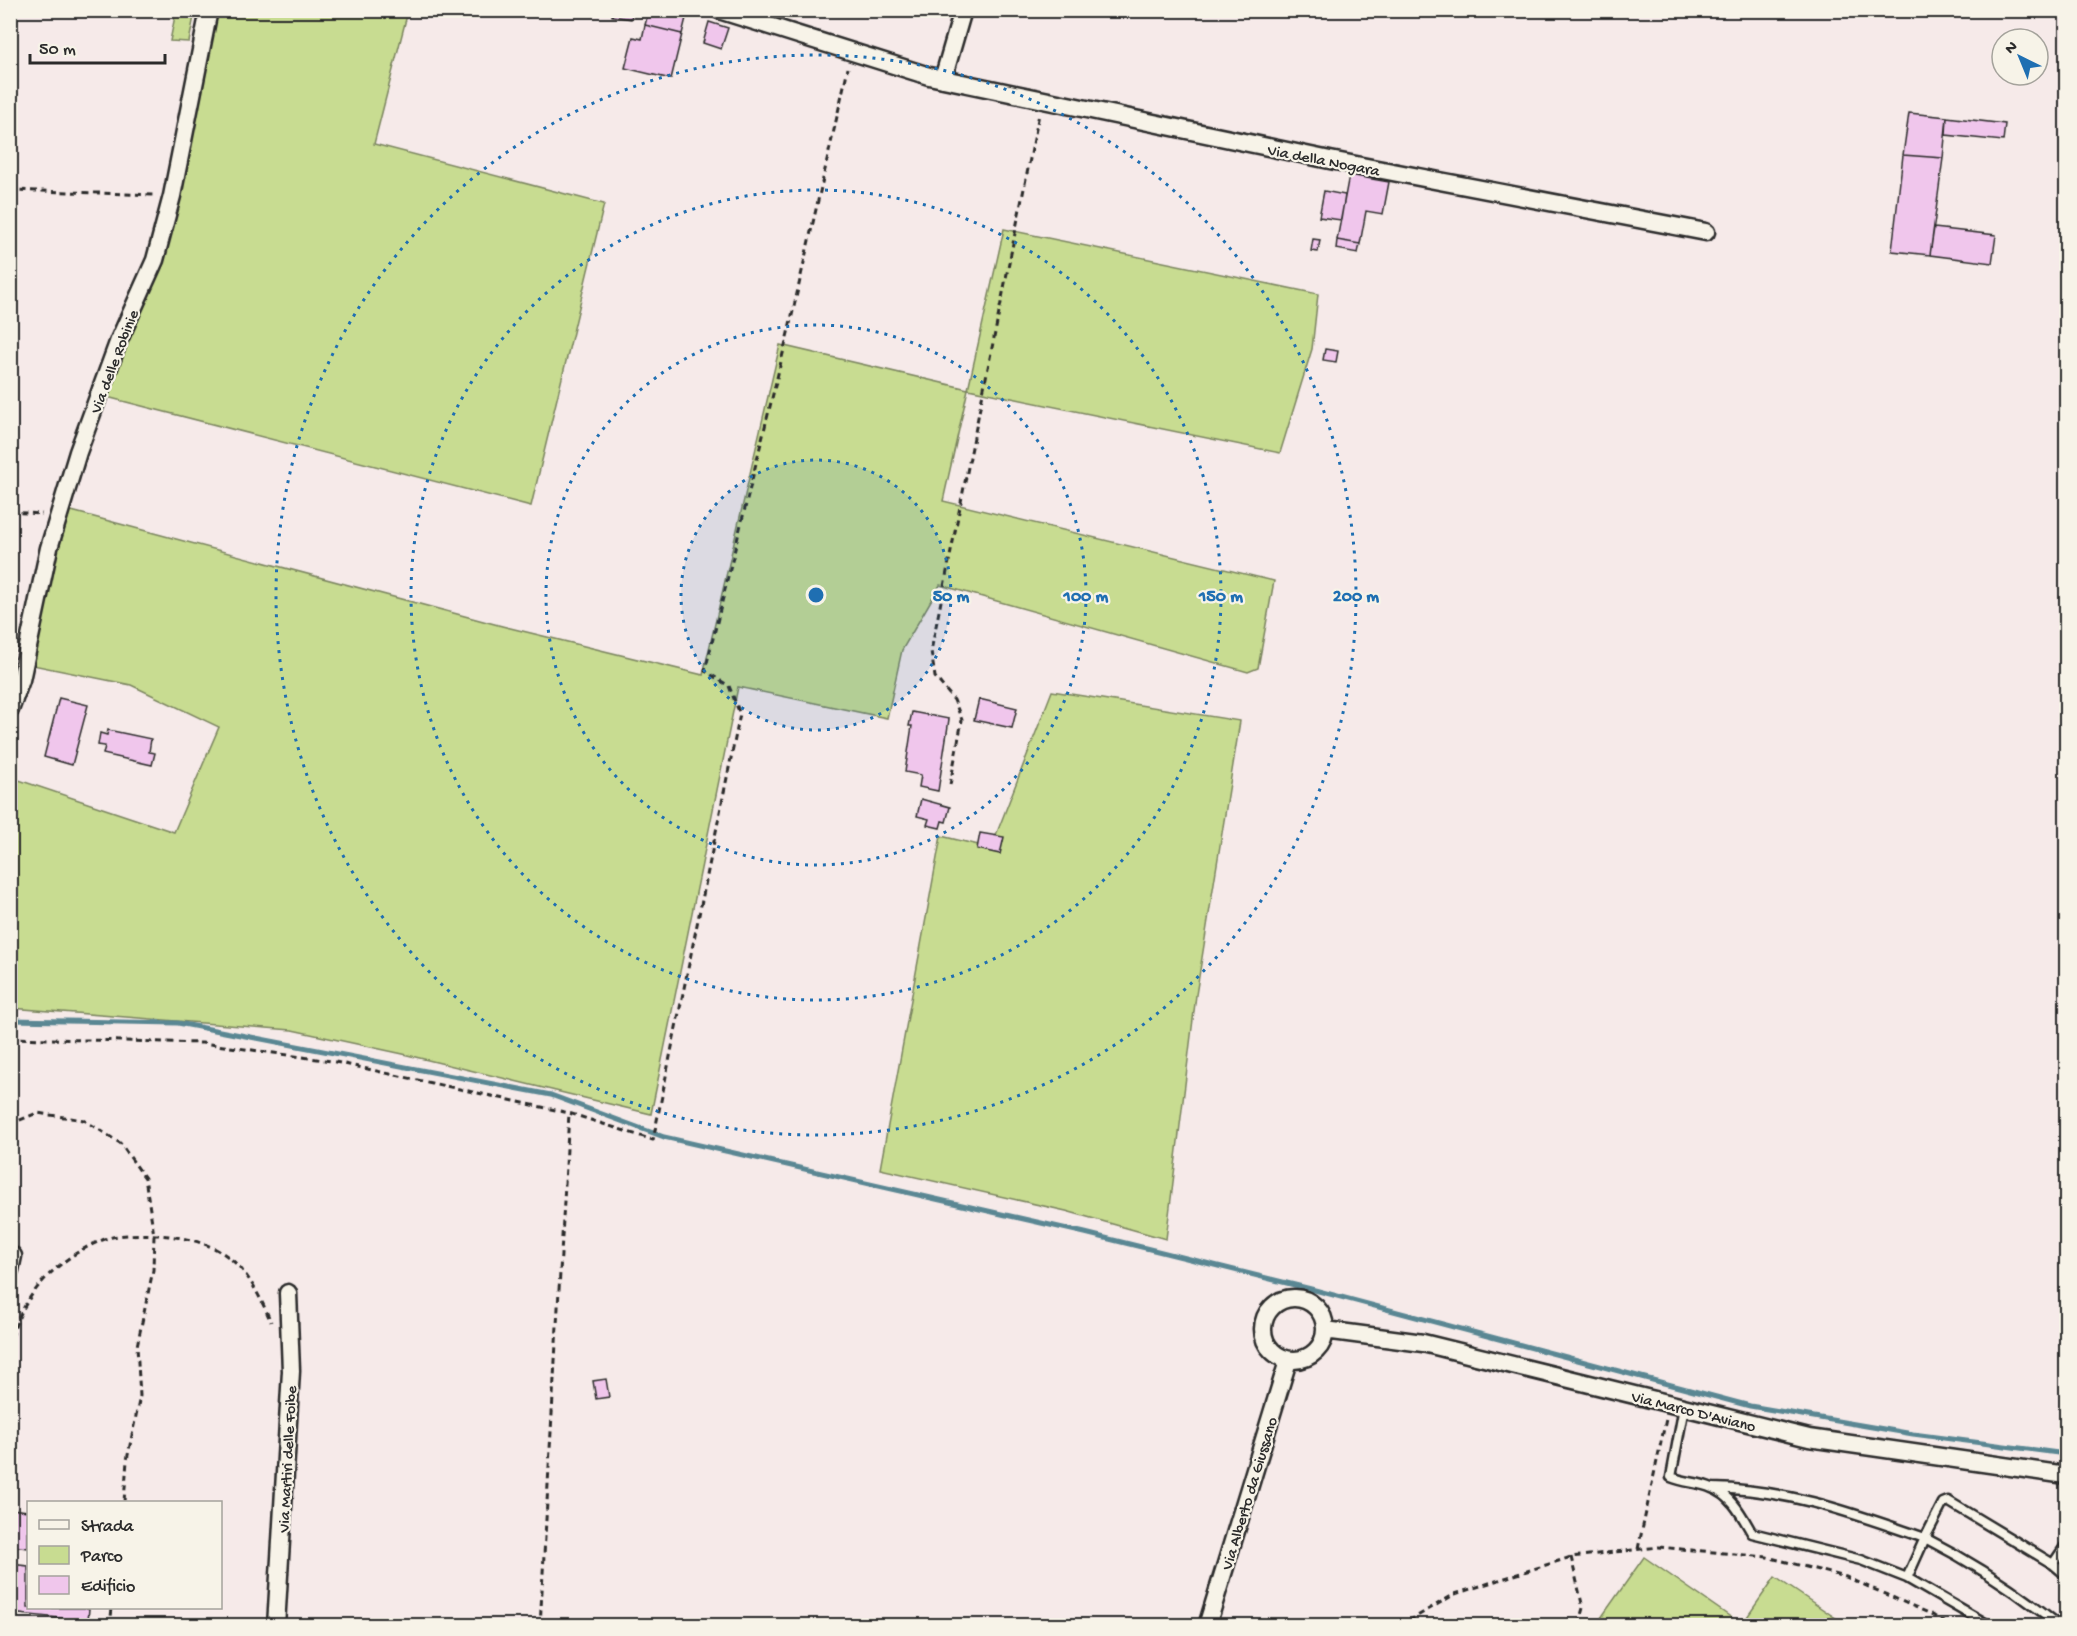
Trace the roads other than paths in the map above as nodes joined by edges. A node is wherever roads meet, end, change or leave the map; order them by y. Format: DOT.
graph roads {
  1 [pos="209,10"];
  2 [pos="719,10"];
  3 [pos="963,10"];
  4 [pos="943,79"];
  5 [pos="1706,232"];
  6 [pos="10,711"];
  7 [pos="288,1293"];
  8 [pos="1325,1330"];
  9 [pos="1288,1361"];
  10 [pos="1677,1405"];
  11 [pos="2067,1475"];
  12 [pos="1713,1488"];
  13 [pos="1925,1538"];
  14 [pos="2067,1545"];
  15 [pos="2053,1564"];
  16 [pos="2067,1575"];
  17 [pos="1907,1578"];
  18 [pos="276,1626"];
  19 [pos="1207,1626"];
  20 [pos="1990,1626"];
  21 [pos="2060,1626"];
  1 -- 6 [label="street, Via delle Robinie"];
  2 -- 4 [label="street, Via della Nogara"];
  3 -- 4 [label="street"];
  4 -- 5 [label="street, Via della Nogara"];
  7 -- 18 [label="street, Via Martiri delle Foibe"];
  8 -- 9 [label="street"];
  8 -- 9 [label="street"];
  8 -- 10 [label="street, Via Marco D'Aviano"];
  9 -- 19 [label="street, Via Alberto da Giussano"];
  10 -- 11 [label="street, Via Marco D'Aviano"];
  10 -- 12 [label="lane"];
  12 -- 13 [label="lane"];
  12 -- 17 [label="lane"];
  13 -- 15 [label="lane"];
  13 -- 17 [label="lane"];
  13 -- 21 [label="lane"];
  14 -- 15 [label="lane"];
  15 -- 16 [label="lane"];
  17 -- 20 [label="lane"];
}
